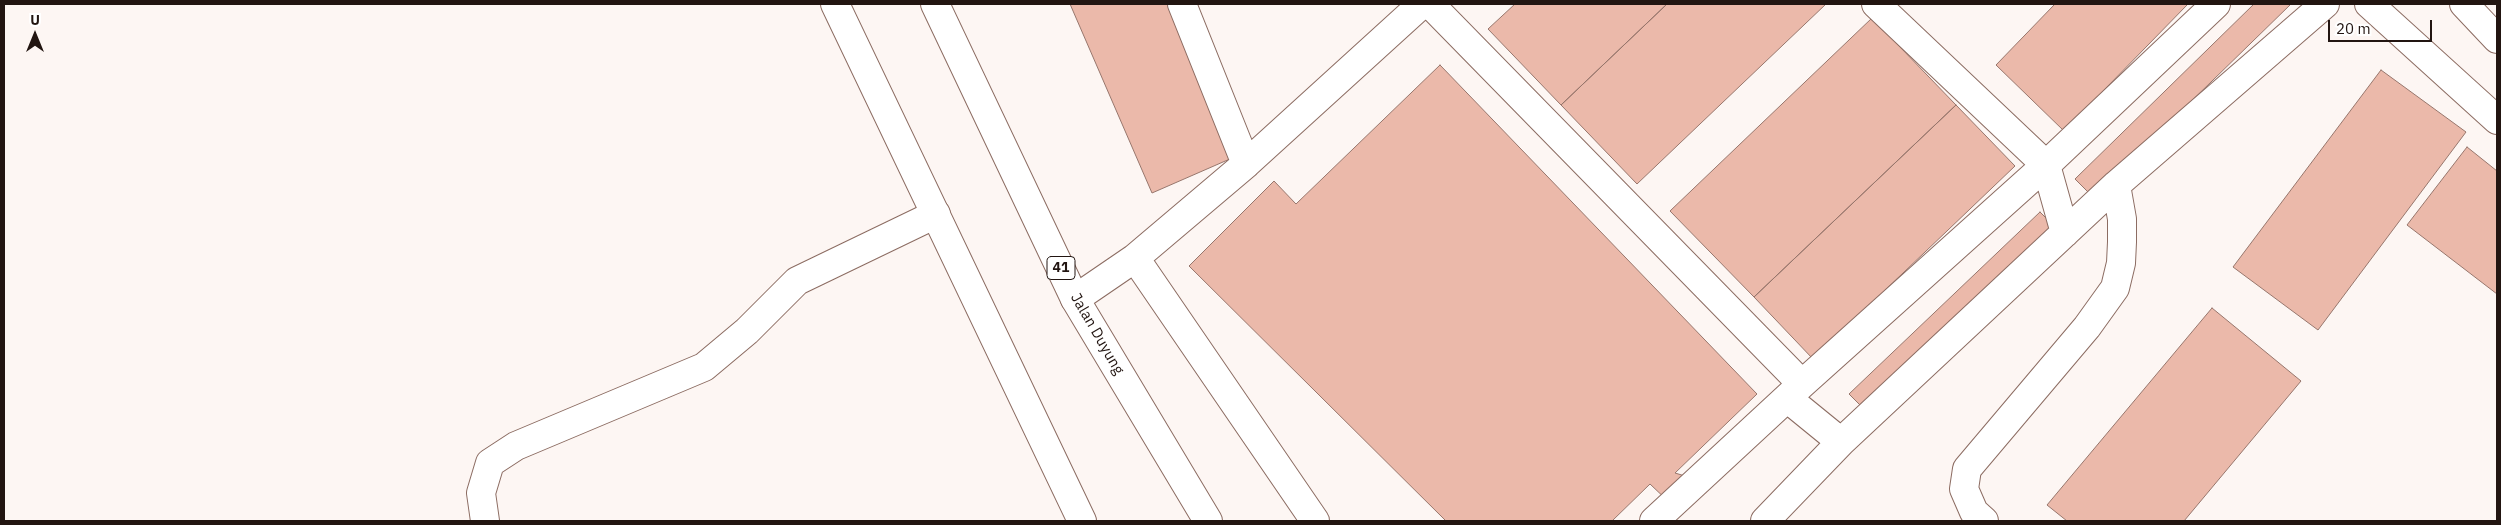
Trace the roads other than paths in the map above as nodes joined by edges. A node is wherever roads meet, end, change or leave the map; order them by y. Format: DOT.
graph roads {
  1 [pos="835,4"];
  2 [pos="935,4"];
  3 [pos="1182,4"];
  4 [pos="1422,4"];
  5 [pos="1430,4"];
  6 [pos="1876,4"];
  7 [pos="2216,4"];
  8 [pos="2324,4"];
  9 [pos="2369,4"];
  10 [pos="2464,4"];
  11 [pos="2497,39"];
  12 [pos="2497,120"];
  13 [pos="1246,164"];
  14 [pos="2046,165"];
  15 [pos="2116,186"];
  16 [pos="936,214"];
  17 [pos="2065,233"];
  18 [pos="1135,258"];
  19 [pos="1075,299"];
  20 [pos="1794,391"];
  21 [pos="1841,442"];
  22 [pos="1188,488"];
  23 [pos="485,521"];
  24 [pos="1082,521"];
  25 [pos="1196,521"];
  26 [pos="1208,521"];
  27 [pos="1314,521"];
  28 [pos="1654,521"];
  29 [pos="1765,521"];
  30 [pos="1984,521"];
  1 -- 16 [label="main road"];
  2 -- 19 [label="main road, Jalan Duyung / 41"];
  3 -- 13 [label="main road"];
  4 -- 13 [label="main road"];
  5 -- 20 [label="main road"];
  6 -- 14 [label="main road"];
  7 -- 14 [label="main road"];
  8 -- 15 [label="main road"];
  9 -- 12 [label="main road"];
  10 -- 11 [label="main road"];
  13 -- 18 [label="main road"];
  14 -- 17 [label="main road"];
  14 -- 20 [label="main road"];
  15 -- 17 [label="main road"];
  15 -- 30 [label="main road"];
  16 -- 23 [label="main road"];
  16 -- 24 [label="main road"];
  17 -- 21 [label="main road"];
  18 -- 19 [label="main road"];
  18 -- 27 [label="main road"];
  19 -- 22 [label="main road, Jalan Duyung / 41"];
  20 -- 21 [label="main road"];
  20 -- 28 [label="main road"];
  21 -- 29 [label="main road"];
  22 -- 25 [label="main road"];
  22 -- 26 [label="main road, Jalan Duyung / 41"];
}
